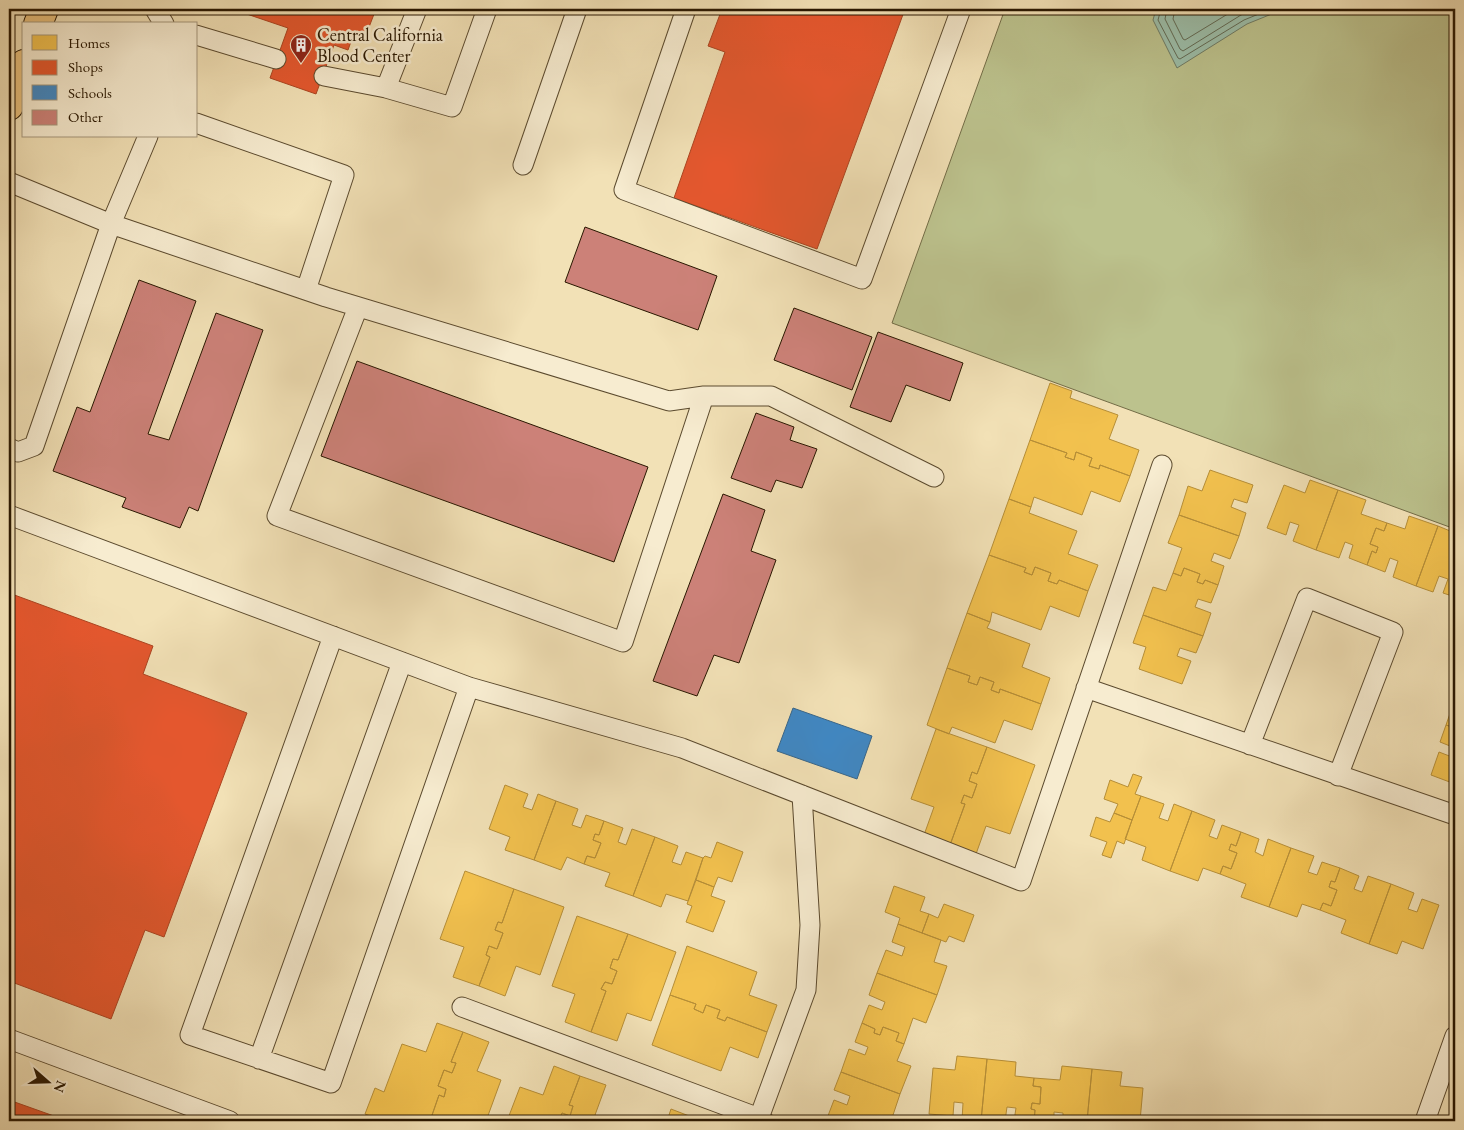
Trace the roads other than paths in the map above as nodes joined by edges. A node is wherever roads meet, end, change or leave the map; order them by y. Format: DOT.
graph roads {
  1 [pos="44,9"];
  2 [pos="155,9"];
  3 [pos="417,9"];
  4 [pos="487,9"];
  5 [pos="577,9"];
  6 [pos="686,9"];
  7 [pos="961,9"];
  8 [pos="39,22"];
  9 [pos="163,22"];
  10 [pos="198,36"];
  11 [pos="276,60"];
  12 [pos="22,70"];
  13 [pos="324,76"];
  14 [pos="386,88"];
  15 [pos="9,106"];
  16 [pos="198,124"];
  17 [pos="147,138"];
  18 [pos="523,165"];
  19 [pos="9,182"];
  20 [pos="110,224"];
  21 [pos="306,290"];
  22 [pos="358,307"];
  23 [pos="704,396"];
  24 [pos="9,448"];
  25 [pos="1162,465"];
  26 [pos="934,477"];
  27 [pos="9,515"];
  28 [pos="333,636"];
  29 [pos="402,662"];
  30 [pos="468,687"];
  31 [pos="1086,688"];
  32 [pos="1250,745"];
  33 [pos="1338,776"];
  34 [pos="802,796"];
  35 [pos="1455,815"];
  36 [pos="462,1007"];
  37 [pos="1455,1036"];
  38 [pos="9,1039"];
  39 [pos="259,1059"];
  40 [pos="762,1120"];
  41 [pos="230,1121"];
  42 [pos="1425,1121"];
  1 -- 8 [label="main road"];
  2 -- 9 [label="lane"];
  3 -- 14 [label="lane"];
  4 -- 14 [label="lane"];
  5 -- 18 [label="lane"];
  6 -- 7 [label="lane"];
  10 -- 11 [label="lane"];
  12 -- 15 [label="main road"];
  13 -- 14 [label="lane"];
  16 -- 21 [label="lane"];
  17 -- 20 [label="lane"];
  19 -- 20 [label="lane"];
  20 -- 21 [label="lane"];
  20 -- 24 [label="lane"];
  21 -- 22 [label="lane"];
  22 -- 23 [label="lane"];
  22 -- 23 [label="lane"];
  23 -- 26 [label="lane"];
  25 -- 31 [label="lane"];
  27 -- 28 [label="lane"];
  28 -- 29 [label="lane"];
  28 -- 39 [label="lane"];
  29 -- 30 [label="lane"];
  29 -- 39 [label="lane"];
  30 -- 34 [label="lane"];
  30 -- 39 [label="lane"];
  31 -- 32 [label="lane"];
  31 -- 34 [label="lane"];
  32 -- 33 [label="lane"];
  32 -- 33 [label="lane"];
  33 -- 35 [label="lane"];
  34 -- 40 [label="lane"];
  36 -- 40 [label="lane"];
  37 -- 42 [label="lane"];
  38 -- 41 [label="lane"];
}
